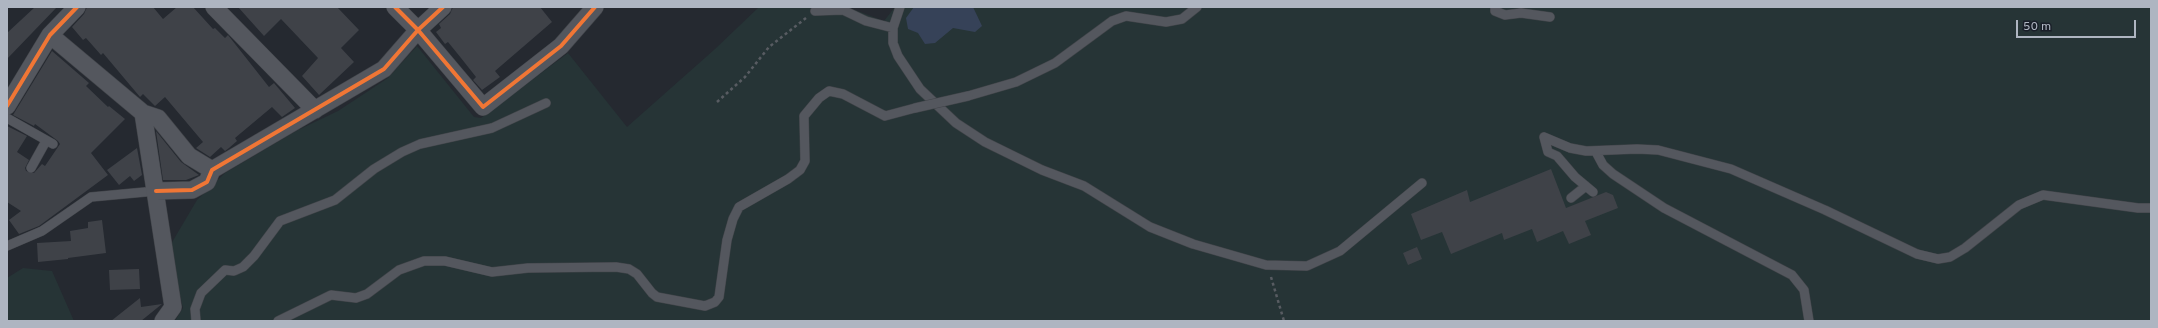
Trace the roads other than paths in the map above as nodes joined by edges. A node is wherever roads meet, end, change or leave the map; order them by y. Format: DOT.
graph roads {
  1 [pos="77,7"];
  2 [pos="214,7"];
  3 [pos="395,7"];
  4 [pos="443,7"];
  5 [pos="595,7"];
  6 [pos="900,7"];
  7 [pos="1197,7"];
  8 [pos="1495,7"];
  9 [pos="815,11"];
  10 [pos="1550,18"];
  11 [pos="893,28"];
  12 [pos="418,30"];
  13 [pos="50,35"];
  14 [pos="546,104"];
  15 [pos="7,106"];
  16 [pos="315,110"];
  17 [pos="143,113"];
  18 [pos="7,118"];
  19 [pos="1596,152"];
  20 [pos="31,168"];
  21 [pos="212,170"];
  22 [pos="1422,183"];
  23 [pos="1586,186"];
  24 [pos="156,191"];
  25 [pos="1594,192"];
  26 [pos="1571,198"];
  27 [pos="2151,208"];
  28 [pos="7,246"];
  29 [pos="163,321"];
  30 [pos="196,321"];
  31 [pos="278,321"];
  32 [pos="1809,321"];
  1 -- 13 [label="street"];
  2 -- 16 [label="street"];
  3 -- 12 [label="street"];
  4 -- 12 [label="street"];
  5 -- 12 [label="street"];
  6 -- 11 [label="lane"];
  7 -- 31 [label="lane, bridge"];
  8 -- 10 [label="lane"];
  9 -- 11 [label="lane"];
  11 -- 22 [label="lane"];
  12 -- 16 [label="street"];
  13 -- 15 [label="street"];
  13 -- 17 [label="street"];
  14 -- 30 [label="lane"];
  16 -- 21 [label="street"];
  17 -- 21 [label="street"];
  17 -- 24 [label="street"];
  18 -- 20 [label="lane"];
  19 -- 23 [label="lane"];
  19 -- 27 [label="lane"];
  19 -- 32 [label="lane"];
  21 -- 24 [label="street"];
  23 -- 25 [label="lane"];
  23 -- 26 [label="lane"];
  24 -- 28 [label="lane"];
  24 -- 29 [label="street"];
}
